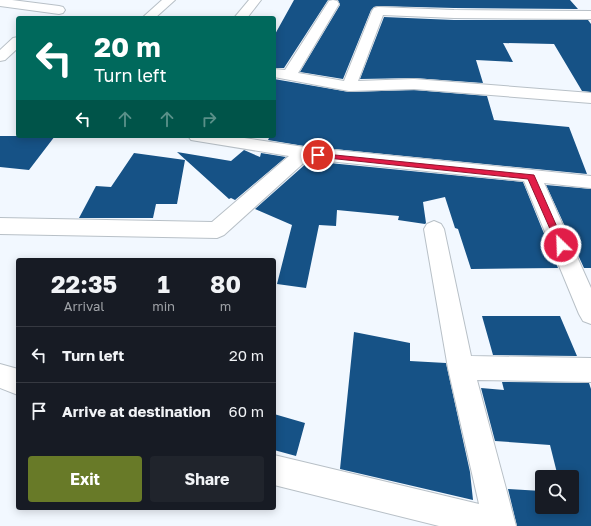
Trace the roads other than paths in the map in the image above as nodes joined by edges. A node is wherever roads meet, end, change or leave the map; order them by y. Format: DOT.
graph roads {
  1 [pos="169,0"];
  2 [pos="255,0"];
  3 [pos="452,0"];
  4 [pos="0,2"];
  5 [pos="333,4"];
  6 [pos="454,14"];
  7 [pos="591,15"];
  8 [pos="51,16"];
  9 [pos="150,16"];
  10 [pos="242,16"];
  11 [pos="10,44"];
  12 [pos="0,57"];
  13 [pos="276,73"];
  14 [pos="289,74"];
  15 [pos="349,86"];
  16 [pos="591,98"];
  17 [pos="210,138"];
  18 [pos="304,153"];
  19 [pos="531,176"];
  20 [pos="591,182"];
  21 [pos="0,226"];
  22 [pos="434,229"];
  23 [pos="591,314"];
  24 [pos="461,368"];
  25 [pos="591,370"];
  26 [pos="0,376"];
  27 [pos="16,381"];
  28 [pos="276,470"];
  29 [pos="500,526"];
  1 -- 9 [label="street"];
  2 -- 10 [label="street"];
  3 -- 6 [label="street"];
  4 -- 8 [label="street"];
  5 -- 14 [label="street"];
  6 -- 7 [label="street"];
  6 -- 15 [label="street"];
  11 -- 12 [label="street"];
  13 -- 14 [label="street"];
  14 -- 15 [label="street"];
  15 -- 16 [label="street"];
  17 -- 18 [label="street"];
  18 -- 19 [label="street"];
  18 -- 21 [label="street"];
  19 -- 20 [label="street"];
  19 -- 23 [label="street"];
  22 -- 24 [label="street"];
  24 -- 25 [label="street"];
  24 -- 29 [label="street"];
  26 -- 27 [label="street"];
  28 -- 29 [label="street"];
}
